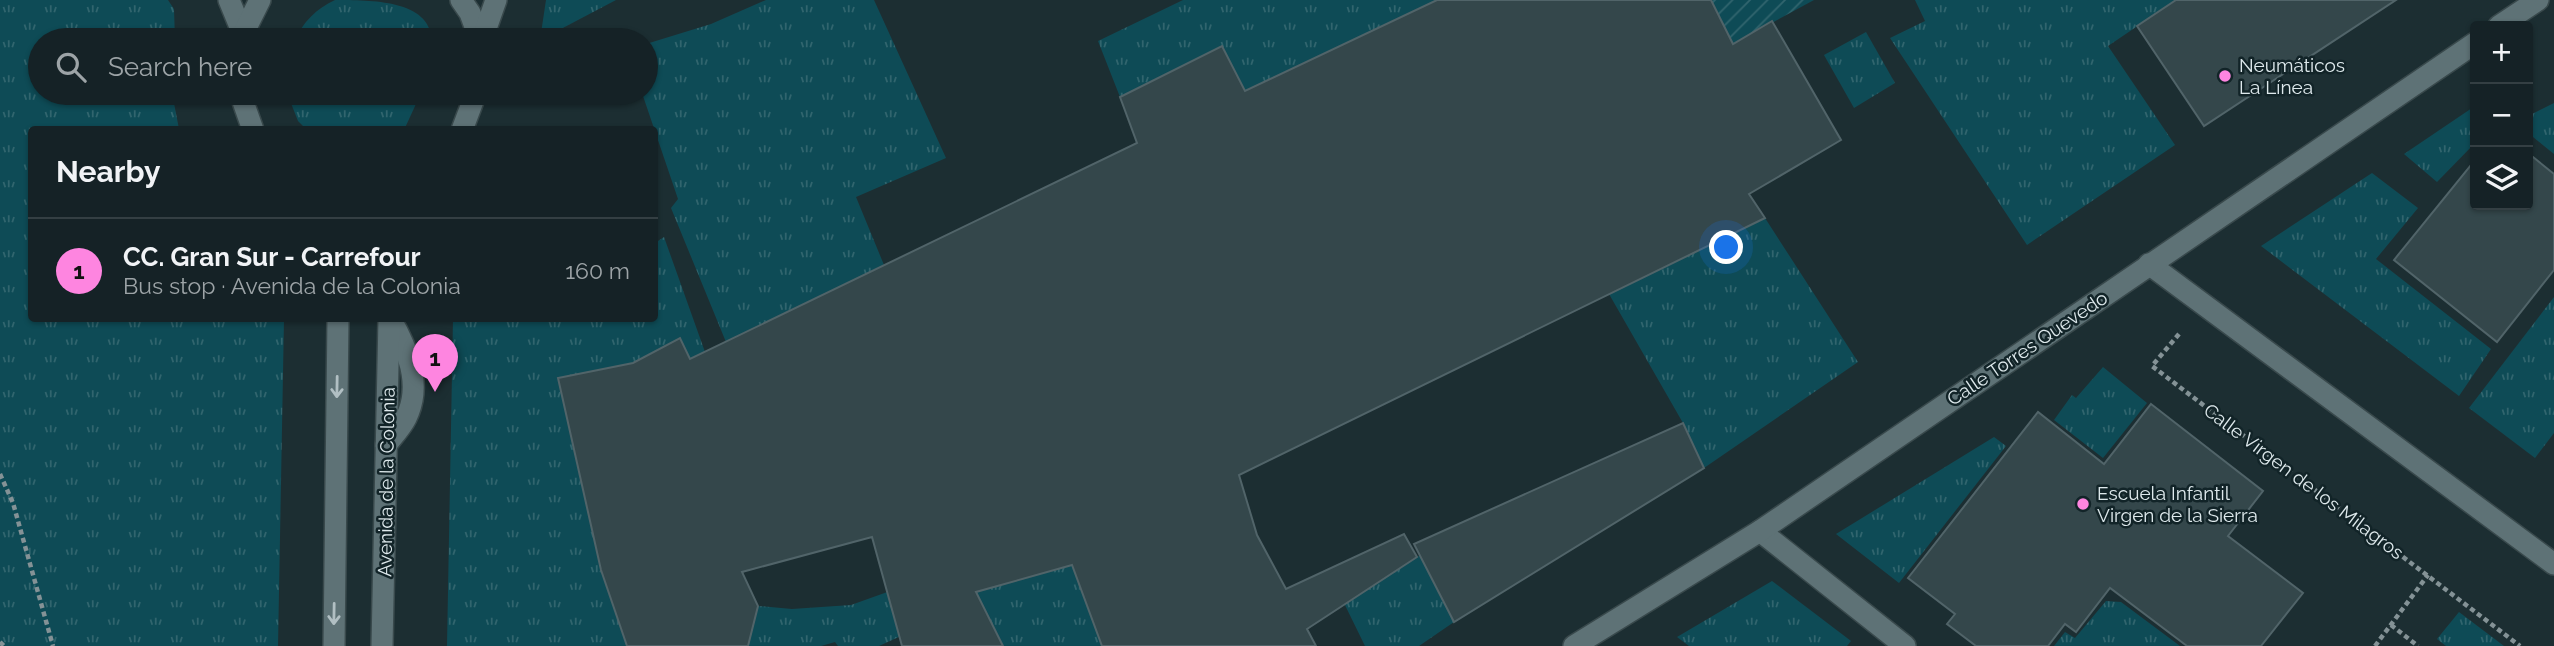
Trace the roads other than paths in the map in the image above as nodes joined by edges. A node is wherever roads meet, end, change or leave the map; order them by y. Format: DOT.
graph roads {
  1 [pos="229,0"];
  2 [pos="260,0"];
  3 [pos="461,0"];
  4 [pos="495,0"];
  5 [pos="2538,0"];
  6 [pos="2506,21"];
  7 [pos="239,28"];
  8 [pos="246,28"];
  9 [pos="476,28"];
  10 [pos="485,28"];
  11 [pos="2470,46"];
  12 [pos="244,105"];
  13 [pos="471,105"];
  14 [pos="252,126"];
  15 [pos="464,126"];
  16 [pos="2149,264"];
  17 [pos="338,322"];
  18 [pos="390,322"];
  19 [pos="1760,531"];
  20 [pos="2554,564"];
  21 [pos="334,646"];
  22 [pos="382,646"];
  23 [pos="1574,646"];
  24 [pos="1905,646"];
  1 -- 7 [label="street"];
  2 -- 8 [label="street"];
  3 -- 9 [label="street"];
  4 -- 10 [label="street"];
  5 -- 6 [label="street"];
  11 -- 16 [label="street, Calle Torres Quevedo"];
  12 -- 14 [label="street"];
  13 -- 15 [label="street"];
  16 -- 19 [label="street, Calle Torres Quevedo"];
  16 -- 20 [label="street"];
  17 -- 21 [label="street, one-way"];
  18 -- 22 [label="street, Avenida de la Colonia"];
  19 -- 23 [label="street, Calle Torres Quevedo"];
  19 -- 24 [label="street"];
}
